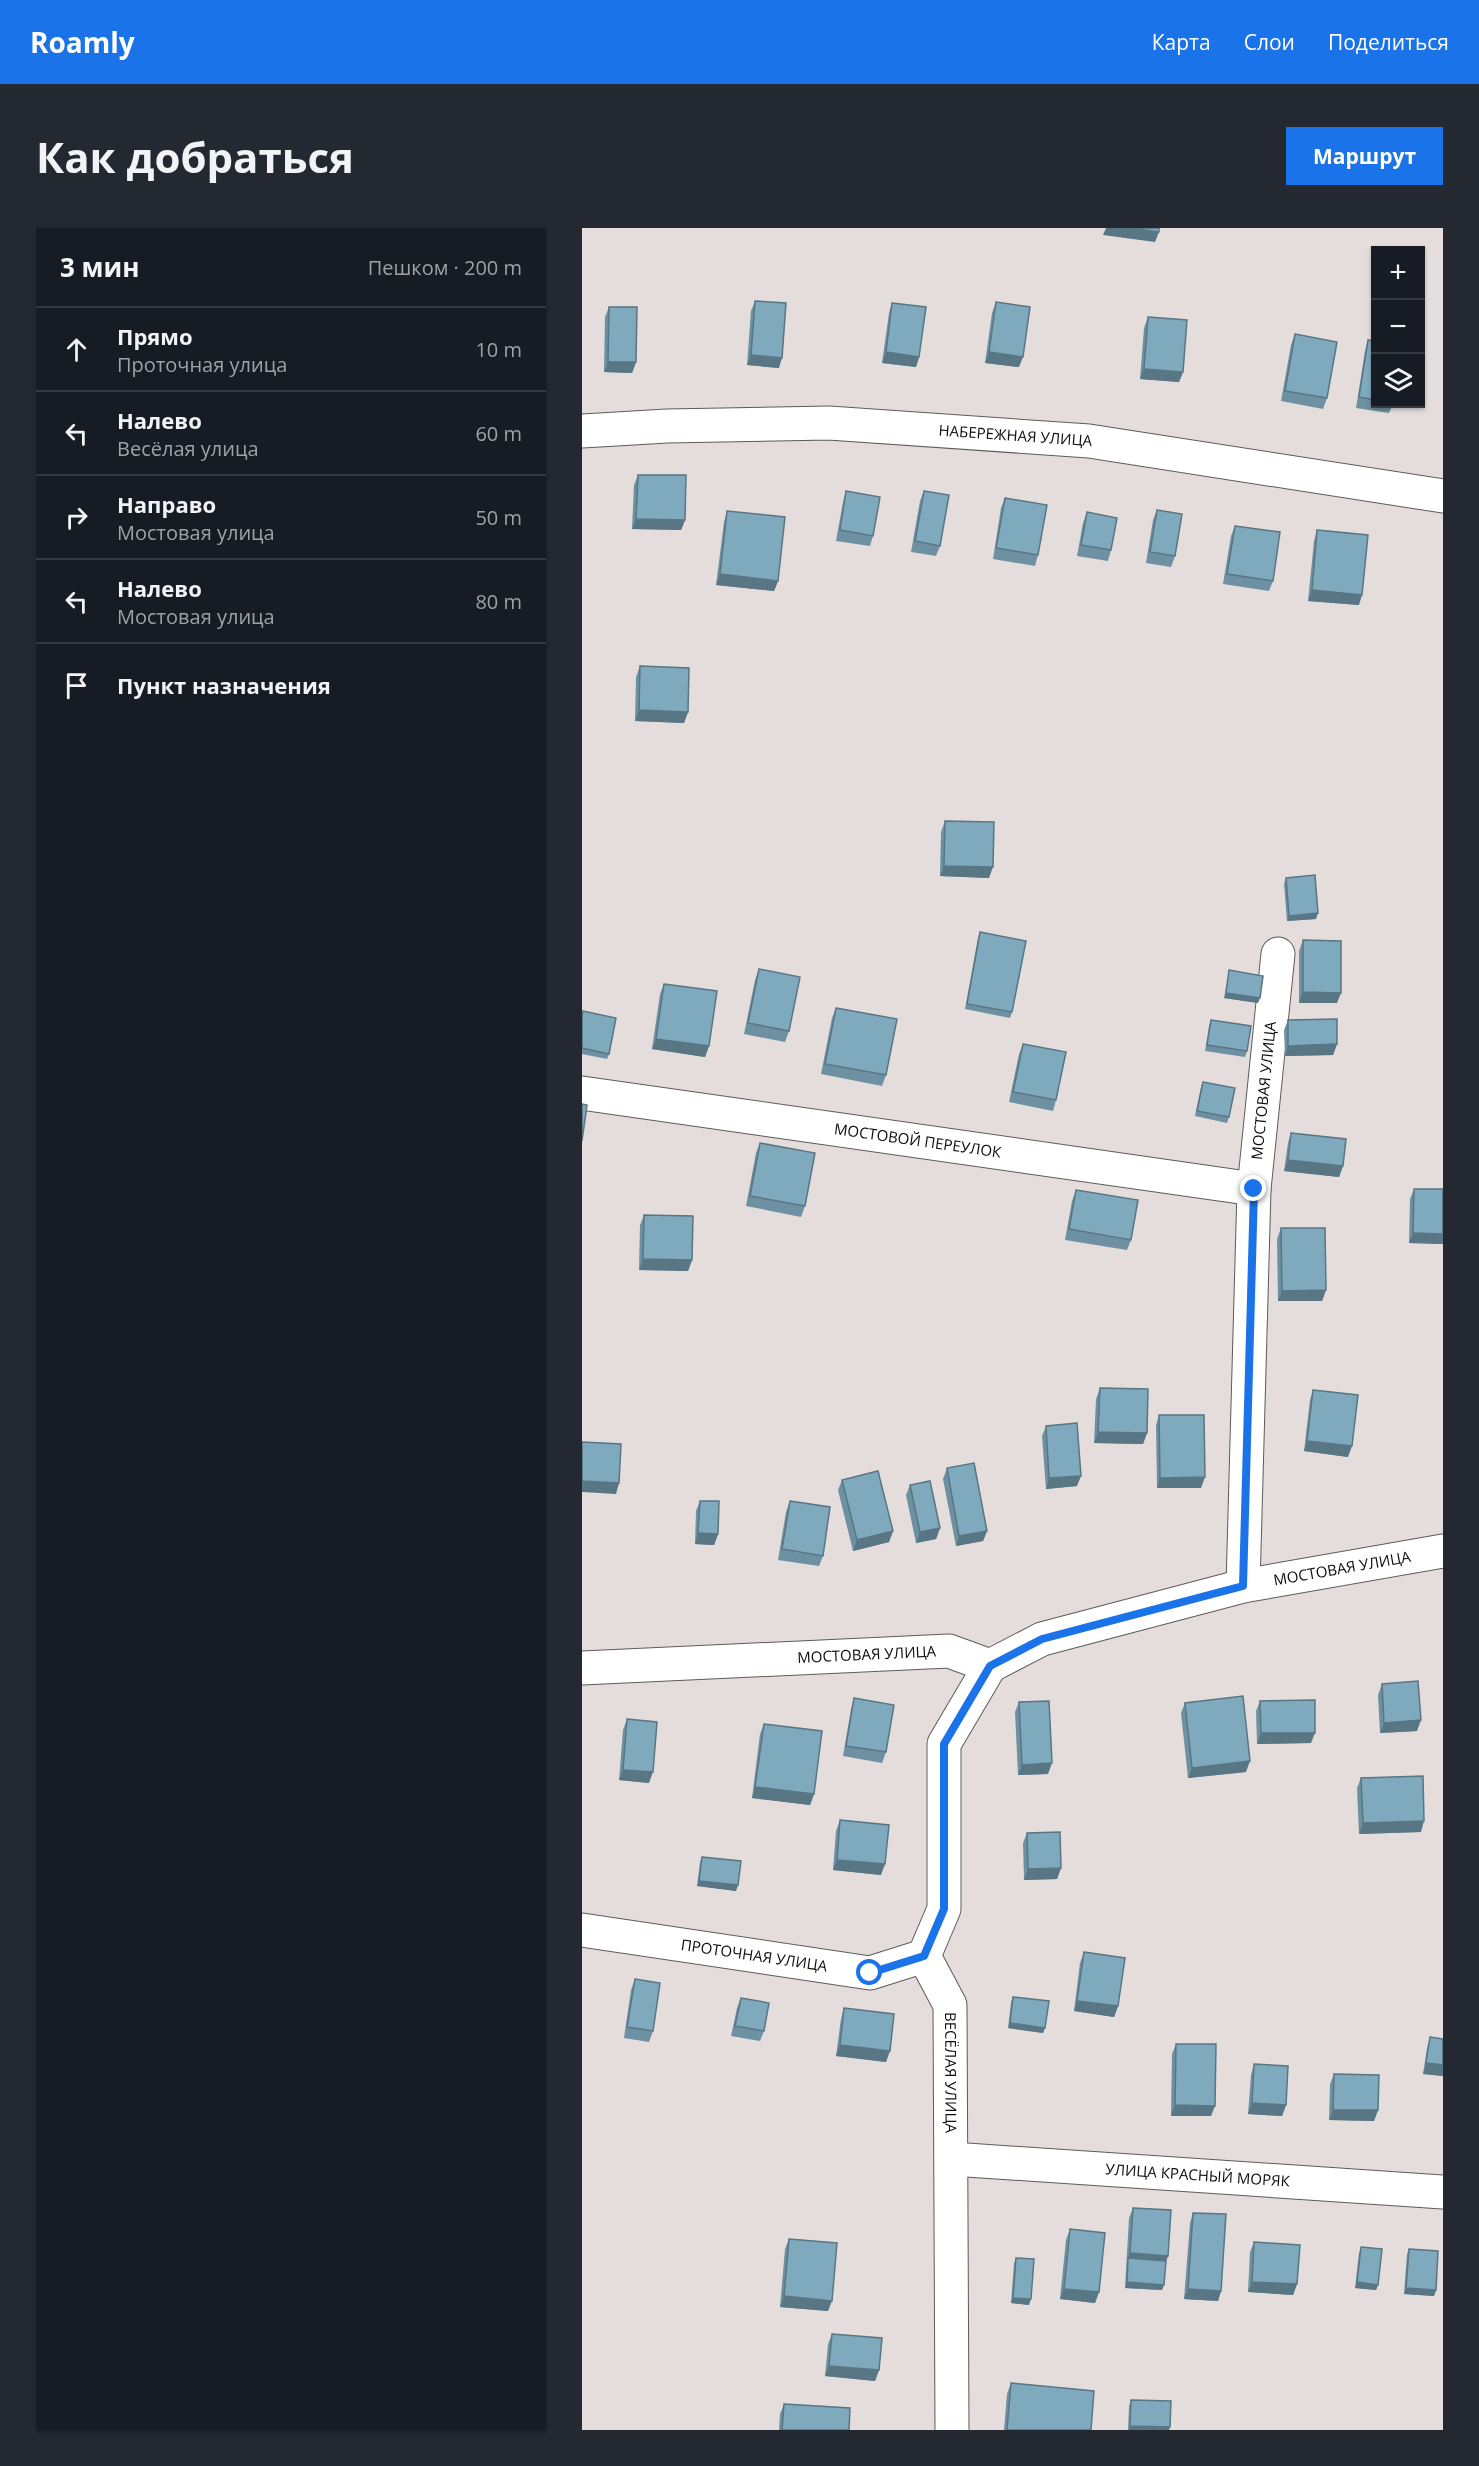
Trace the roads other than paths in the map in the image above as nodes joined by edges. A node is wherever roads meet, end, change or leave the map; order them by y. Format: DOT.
graph roads {
  1 [pos="582,431"];
  2 [pos="1443,496"];
  3 [pos="1278,954"];
  4 [pos="582,1092"];
  5 [pos="1254,1189"];
  6 [pos="1443,1551"];
  7 [pos="1243,1586"];
  8 [pos="990,1666"];
  9 [pos="582,1668"];
  10 [pos="582,1930"];
  11 [pos="924,1956"];
  12 [pos="952,2160"];
  13 [pos="1443,2192"];
  14 [pos="952,2430"];
  1 -- 2 [label="street, НАБЕРЕЖНАЯ УЛИЦА"];
  3 -- 5 [label="street, МОСТОВАЯ УЛИЦА"];
  4 -- 5 [label="street, МОСТОВОЙ ПЕРЕУЛОК"];
  5 -- 7 [label="street, МОСТОВАЯ УЛИЦА"];
  6 -- 7 [label="street, МОСТОВАЯ УЛИЦА"];
  7 -- 8 [label="street, МОСТОВАЯ УЛИЦА"];
  8 -- 9 [label="street, МОСТОВАЯ УЛИЦА"];
  8 -- 11 [label="street"];
  10 -- 11 [label="street, ПРОТОЧНАЯ УЛИЦА"];
  11 -- 12 [label="street, ВЕСЁЛАЯ УЛИЦА"];
  12 -- 13 [label="street, УЛИЦА КРАСНЫЙ МОРЯК"];
  12 -- 14 [label="street, ВЕСЁЛАЯ УЛИЦА"];
}
